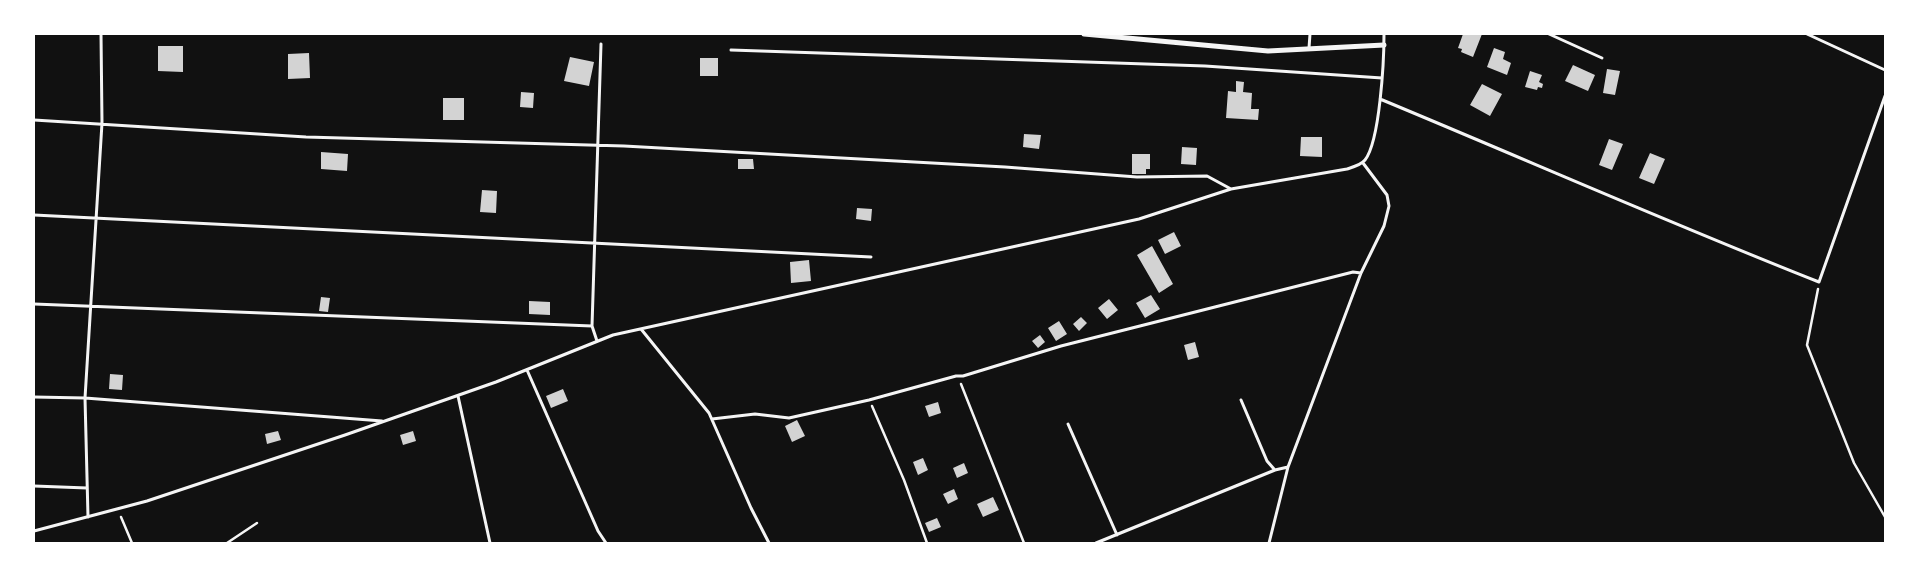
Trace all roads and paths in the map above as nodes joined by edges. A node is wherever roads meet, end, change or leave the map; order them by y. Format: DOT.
graph roads {
  1 [pos="101,34"];
  2 [pos="1084,34"];
  3 [pos="1310,34"];
  4 [pos="1384,34"];
  5 [pos="1548,34"];
  6 [pos="1807,34"];
  7 [pos="602,44"];
  8 [pos="1384,45"];
  9 [pos="1310,48"];
  10 [pos="731,50"];
  11 [pos="1602,58"];
  12 [pos="1885,70"];
  13 [pos="1382,78"];
  14 [pos="1885,96"];
  15 [pos="1380,98"];
  16 [pos="34,120"];
  17 [pos="102,122"];
  18 [pos="597,145"];
  19 [pos="1363,163"];
  20 [pos="1231,190"];
  21 [pos="34,215"];
  22 [pos="95,218"];
  23 [pos="596,244"];
  24 [pos="871,257"];
  25 [pos="1361,273"];
  26 [pos="1819,282"];
  27 [pos="34,304"];
  28 [pos="90,306"];
  29 [pos="592,326"];
  30 [pos="642,329"];
  31 [pos="597,341"];
  32 [pos="527,370"];
  33 [pos="958,376"];
  34 [pos="458,396"];
  35 [pos="34,397"];
  36 [pos="86,398"];
  37 [pos="869,400"];
  38 [pos="1241,400"];
  39 [pos="712,419"];
  40 [pos="385,421"];
  41 [pos="1068,424"];
  42 [pos="1288,467"];
  43 [pos="1275,470"];
  44 [pos="34,486"];
  45 [pos="87,488"];
  46 [pos="117,509"];
  47 [pos="88,517"];
  48 [pos="1885,517"];
  49 [pos="257,523"];
  50 [pos="34,531"];
  51 [pos="1117,535"];
  52 [pos="132,543"];
  53 [pos="227,543"];
  54 [pos="490,543"];
  55 [pos="606,543"];
  56 [pos="769,543"];
  57 [pos="927,543"];
  58 [pos="1024,543"];
  59 [pos="1096,543"];
  60 [pos="1269,543"];
  1 -- 17 [label="lane"];
  2 -- 9 [label="street"];
  3 -- 9 [label="lane"];
  4 -- 8 [label="lane"];
  5 -- 11 [label="lane"];
  6 -- 12 [label="lane"];
  7 -- 18 [label="lane"];
  8 -- 9 [label="street"];
  8 -- 13 [label="lane"];
  10 -- 13 [label="lane"];
  13 -- 15 [label="lane"];
  14 -- 26 [label="lane"];
  15 -- 19 [label="lane"];
  15 -- 26 [label="lane"];
  16 -- 17 [label="lane"];
  17 -- 18 [label="lane"];
  17 -- 22 [label="lane"];
  18 -- 20 [label="lane"];
  18 -- 23 [label="lane"];
  19 -- 20 [label="lane"];
  19 -- 25 [label="lane"];
  20 -- 30 [label="lane"];
  21 -- 22 [label="lane"];
  22 -- 23 [label="lane"];
  22 -- 28 [label="lane"];
  23 -- 24 [label="lane"];
  23 -- 29 [label="lane"];
  25 -- 33 [label="lane"];
  25 -- 42 [label="lane"];
  26 -- 48 [label="path"];
  27 -- 28 [label="lane"];
  28 -- 29 [label="lane"];
  28 -- 36 [label="lane"];
  29 -- 31 [label="lane"];
  30 -- 31 [label="lane"];
  30 -- 39 [label="lane"];
  31 -- 32 [label="lane"];
  32 -- 34 [label="lane"];
  32 -- 55 [label="lane"];
  33 -- 37 [label="lane"];
  33 -- 58 [label="path"];
  34 -- 40 [label="lane"];
  34 -- 54 [label="lane"];
  35 -- 36 [label="lane"];
  36 -- 40 [label="lane"];
  36 -- 45 [label="lane"];
  37 -- 39 [label="lane"];
  37 -- 57 [label="path"];
  38 -- 43 [label="lane"];
  39 -- 56 [label="lane"];
  40 -- 46 [label="lane"];
  41 -- 51 [label="lane"];
  42 -- 43 [label="lane"];
  42 -- 60 [label="lane"];
  43 -- 51 [label="lane"];
  44 -- 45 [label="lane"];
  45 -- 47 [label="lane"];
  46 -- 47 [label="lane"];
  46 -- 52 [label="path"];
  47 -- 50 [label="lane"];
  49 -- 53 [label="path"];
  51 -- 59 [label="lane"];
}
